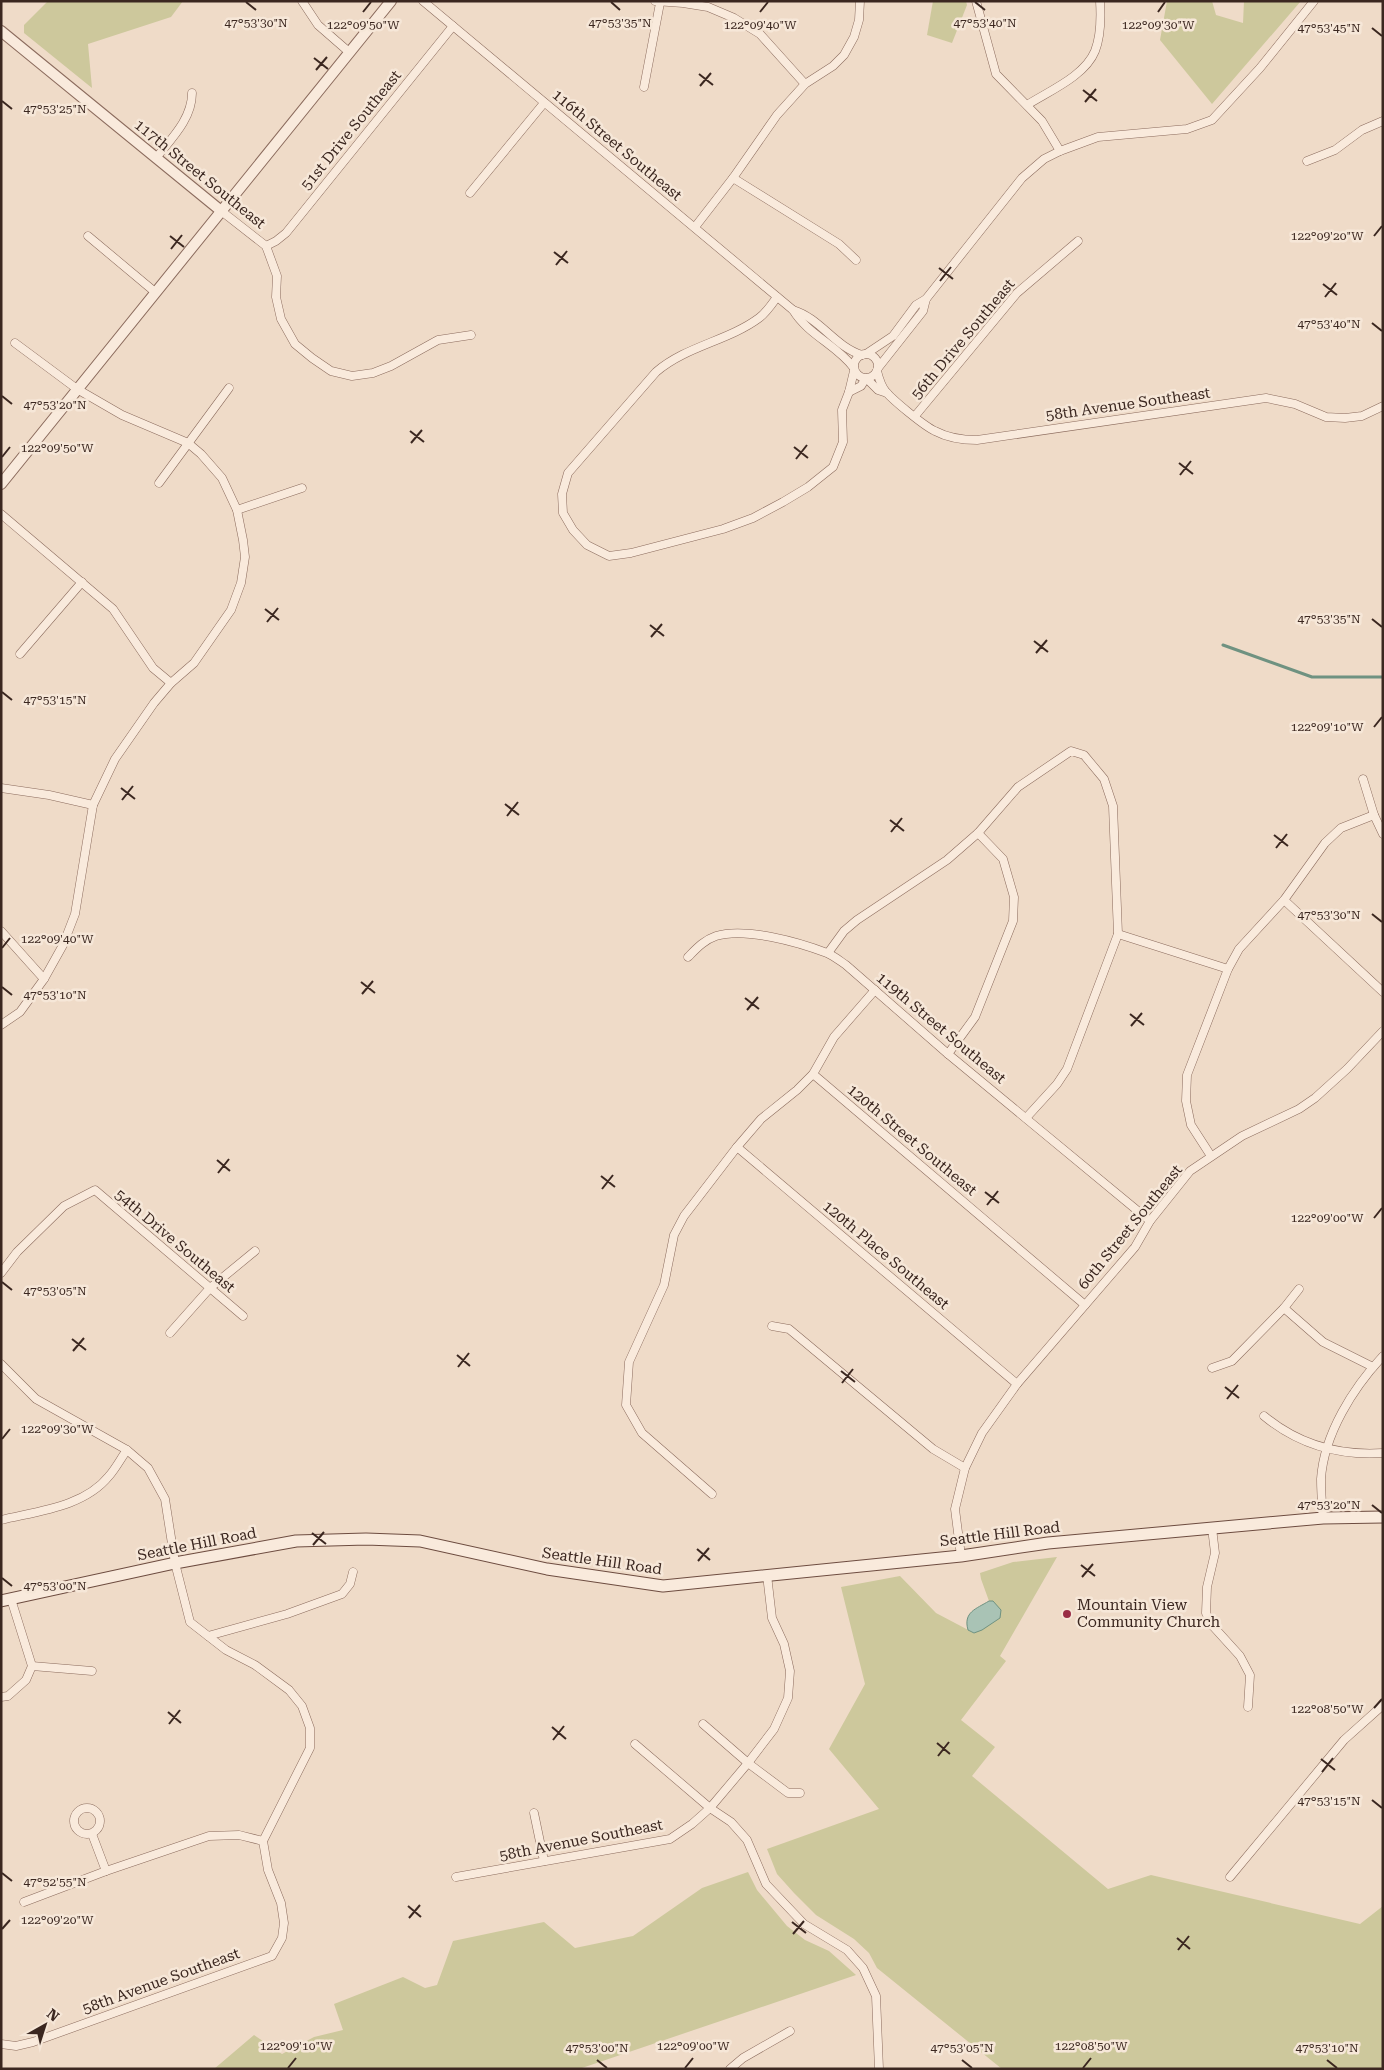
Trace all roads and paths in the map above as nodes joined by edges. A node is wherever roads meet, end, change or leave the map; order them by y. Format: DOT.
graph roads {
  1 [pos="302,1"];
  2 [pos="391,1"];
  3 [pos="423,1"];
  4 [pos="860,1"];
  5 [pos="976,1"];
  6 [pos="1100,1"];
  7 [pos="1314,1"];
  8 [pos="658,2"];
  9 [pos="453,26"];
  10 [pos="1,31"];
  11 [pos="349,52"];
  12 [pos="805,84"];
  13 [pos="644,87"];
  14 [pos="192,93"];
  15 [pos="544,103"];
  16 [pos="1027,105"];
  17 [pos="1383,121"];
  18 [pos="1060,150"];
  19 [pos="156,158"];
  20 [pos="1307,161"];
  21 [pos="733,178"];
  22 [pos="470,194"];
  23 [pos="220,210"];
  24 [pos="695,227"];
  25 [pos="88,236"];
  26 [pos="1078,241"];
  27 [pos="266,246"];
  28 [pos="856,260"];
  29 [pos="155,292"];
  30 [pos="778,297"];
  31 [pos="926,299"];
  32 [pos="793,310"];
  33 [pos="471,335"];
  34 [pos="15,343"];
  35 [pos="864,354"];
  36 [pos="854,369"];
  37 [pos="878,369"];
  38 [pos="867,378"];
  39 [pos="229,388"];
  40 [pos="77,390"];
  41 [pos="850,392"];
  42 [pos="887,393"];
  43 [pos="1383,406"];
  44 [pos="915,416"];
  45 [pos="188,442"];
  46 [pos="159,483"];
  47 [pos="1,484"];
  48 [pos="302,488"];
  49 [pos="237,510"];
  50 [pos="1,514"];
  51 [pos="82,582"];
  52 [pos="20,654"];
  53 [pos="171,683"];
  54 [pos="1363,778"];
  55 [pos="1,788"];
  56 [pos="92,805"];
  57 [pos="1374,815"];
  58 [pos="978,833"];
  59 [pos="1383,834"];
  60 [pos="1284,900"];
  61 [pos="1,931"];
  62 [pos="1118,934"];
  63 [pos="828,953"];
  64 [pos="688,958"];
  65 [pos="1228,969"];
  66 [pos="44,979"];
  67 [pos="875,990"];
  68 [pos="1383,992"];
  69 [pos="1,1025"];
  70 [pos="1383,1031"];
  71 [pos="948,1054"];
  72 [pos="813,1074"];
  73 [pos="1026,1118"];
  74 [pos="737,1146"];
  75 [pos="1211,1156"];
  76 [pos="1150,1221"];
  77 [pos="255,1251"];
  78 [pos="1,1272"];
  79 [pos="210,1288"];
  80 [pos="1299,1289"];
  81 [pos="1085,1305"];
  82 [pos="1284,1308"];
  83 [pos="243,1316"];
  84 [pos="772,1326"];
  85 [pos="170,1333"];
  86 [pos="1383,1356"];
  87 [pos="1,1364"];
  88 [pos="1373,1367"];
  89 [pos="1212,1368"];
  90 [pos="1017,1384"];
  91 [pos="1264,1416"];
  92 [pos="1327,1448"];
  93 [pos="126,1450"];
  94 [pos="1383,1453"];
  95 [pos="965,1468"];
  96 [pos="712,1494"];
  97 [pos="1383,1517"];
  98 [pos="1323,1518"];
  99 [pos="1,1520"];
  100 [pos="1212,1528"];
  101 [pos="961,1556"];
  102 [pos="175,1563"];
  103 [pos="352,1572"];
  104 [pos="767,1575"];
  105 [pos="6,1600"];
  106 [pos="208,1636"];
  107 [pos="32,1666"];
  108 [pos="92,1671"];
  109 [pos="1,1697"];
  110 [pos="1383,1705"];
  111 [pos="1248,1707"];
  112 [pos="703,1724"];
  113 [pos="635,1744"];
  114 [pos="748,1763"];
  115 [pos="800,1793"];
  116 [pos="710,1808"];
  117 [pos="534,1813"];
  118 [pos="92,1834"];
  119 [pos="263,1841"];
  120 [pos="544,1861"];
  121 [pos="106,1871"];
  122 [pos="1230,1876"];
  123 [pos="456,1877"];
  124 [pos="24,1902"];
  125 [pos="790,2031"];
  126 [pos="1,2044"];
  127 [pos="730,2068"];
  128 [pos="879,2069"];
  1 -- 11 [label="street"];
  2 -- 11 [label="street"];
  3 -- 9 [label="street, 116th Street Southeast"];
  4 -- 12 [label="street"];
  5 -- 16 [label="street"];
  6 -- 16 [label="street"];
  7 -- 18 [label="street"];
  8 -- 12 [label="street"];
  8 -- 13 [label="street"];
  9 -- 15 [label="street, 116th Street Southeast"];
  9 -- 27 [label="street, 51st Drive Southeast"];
  10 -- 19 [label="street, 117th Street Southeast"];
  11 -- 23 [label="street"];
  12 -- 21 [label="street"];
  14 -- 19 [label="street"];
  15 -- 22 [label="street"];
  15 -- 24 [label="street, 116th Street Southeast"];
  16 -- 18 [label="street"];
  17 -- 20 [label="street"];
  18 -- 31 [label="street"];
  19 -- 23 [label="street, 117th Street Southeast"];
  21 -- 24 [label="street"];
  21 -- 28 [label="street"];
  23 -- 27 [label="street, 117th Street Southeast"];
  23 -- 29 [label="street"];
  24 -- 30 [label="street, 116th Street Southeast"];
  25 -- 29 [label="street"];
  26 -- 44 [label="street, 56th Drive Southeast"];
  27 -- 33 [label="street, 117th Street Southeast"];
  29 -- 40 [label="street"];
  30 -- 32 [label="street, 116th Street Southeast"];
  30 -- 41 [label="street"];
  31 -- 35 [label="street"];
  31 -- 37 [label="street"];
  32 -- 35 [label="street, 116th Street Southeast"];
  32 -- 36 [label="street, 116th Street Southeast"];
  34 -- 40 [label="street"];
  35 -- 36 [label="street"];
  35 -- 37 [label="street"];
  36 -- 38 [label="street"];
  36 -- 41 [label="street"];
  37 -- 38 [label="street"];
  37 -- 42 [label="street, 58th Avenue Southeast"];
  38 -- 41 [label="street"];
  38 -- 42 [label="street, 58th Avenue Southeast"];
  39 -- 45 [label="street"];
  40 -- 45 [label="street"];
  40 -- 47 [label="street"];
  42 -- 44 [label="street, 58th Avenue Southeast"];
  43 -- 44 [label="street, 58th Avenue Southeast"];
  45 -- 46 [label="street"];
  45 -- 49 [label="street"];
  48 -- 49 [label="street"];
  49 -- 53 [label="street"];
  50 -- 51 [label="street"];
  51 -- 52 [label="street"];
  51 -- 53 [label="street"];
  53 -- 56 [label="street"];
  54 -- 57 [label="street"];
  55 -- 56 [label="street"];
  56 -- 66 [label="street"];
  57 -- 59 [label="street"];
  57 -- 60 [label="street"];
  58 -- 62 [label="street"];
  58 -- 63 [label="street"];
  58 -- 71 [label="street"];
  60 -- 65 [label="street"];
  60 -- 68 [label="street"];
  61 -- 66 [label="street"];
  62 -- 65 [label="street"];
  62 -- 73 [label="street"];
  63 -- 64 [label="street, 119th Street Southeast"];
  63 -- 67 [label="street, 119th Street Southeast"];
  65 -- 75 [label="street"];
  66 -- 69 [label="street"];
  67 -- 71 [label="street, 119th Street Southeast"];
  67 -- 72 [label="street"];
  70 -- 75 [label="street, 60th Street Southeast"];
  71 -- 73 [label="street, 119th Street Southeast"];
  72 -- 74 [label="street"];
  72 -- 81 [label="street, 120th Street Southeast"];
  73 -- 76 [label="street, 119th Street Southeast"];
  74 -- 90 [label="street, 120th Place Southeast"];
  74 -- 96 [label="street"];
  75 -- 76 [label="street, 60th Street Southeast"];
  76 -- 81 [label="street, 60th Street Southeast"];
  77 -- 79 [label="street"];
  78 -- 79 [label="street, 54th Drive Southeast"];
  79 -- 83 [label="street, 54th Drive Southeast"];
  79 -- 85 [label="street"];
  80 -- 82 [label="street"];
  81 -- 90 [label="street, 60th Street Southeast"];
  82 -- 88 [label="street"];
  82 -- 89 [label="street"];
  84 -- 95 [label="street"];
  86 -- 88 [label="street"];
  87 -- 93 [label="street"];
  88 -- 92 [label="street"];
  90 -- 95 [label="street, 60th Street Southeast"];
  91 -- 92 [label="street"];
  92 -- 94 [label="street"];
  92 -- 98 [label="street"];
  93 -- 99 [label="street"];
  93 -- 102 [label="street"];
  95 -- 101 [label="street, 60th Street Southeast"];
  97 -- 98 [label="main road, Seattle Hill Road"];
  98 -- 100 [label="main road, Seattle Hill Road"];
  100 -- 101 [label="main road, Seattle Hill Road"];
  100 -- 111 [label="street"];
  101 -- 104 [label="main road, Seattle Hill Road"];
  102 -- 104 [label="main road, Seattle Hill Road"];
  102 -- 105 [label="main road, Seattle Hill Road"];
  102 -- 106 [label="street"];
  103 -- 106 [label="street"];
  104 -- 114 [label="street, 58th Avenue Southeast"];
  105 -- 107 [label="street"];
  106 -- 119 [label="street"];
  107 -- 108 [label="street"];
  107 -- 109 [label="street"];
  110 -- 122 [label="street"];
  112 -- 114 [label="street"];
  113 -- 116 [label="street"];
  114 -- 115 [label="street"];
  114 -- 116 [label="street, 58th Avenue Southeast"];
  116 -- 120 [label="street, 58th Avenue Southeast"];
  116 -- 128 [label="street"];
  117 -- 120 [label="street"];
  118 -- 121 [label="street"];
  119 -- 121 [label="street"];
  119 -- 126 [label="street, 58th Avenue Southeast"];
  120 -- 123 [label="street, 58th Avenue Southeast"];
  121 -- 124 [label="street"];
  125 -- 127 [label="street"];
}
